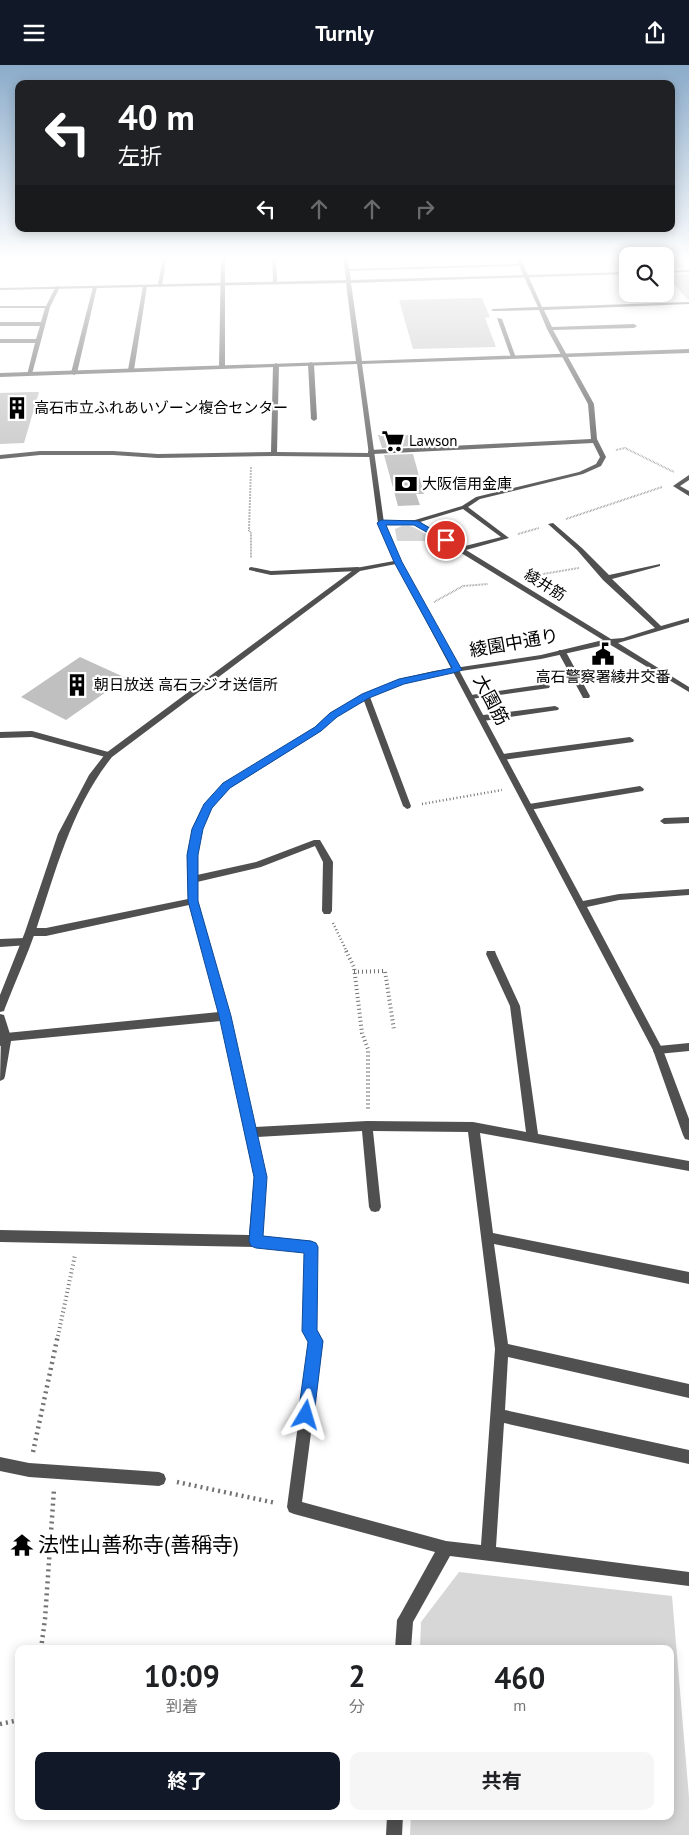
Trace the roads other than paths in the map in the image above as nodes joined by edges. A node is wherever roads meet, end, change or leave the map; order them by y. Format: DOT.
graph roads {
  1 [pos="82,339"];
  2 [pos="136,339"];
  3 [pos="222,339"];
  4 [pos="356,339"];
  5 [pos="507,339"];
  6 [pos="554,339"];
  7 [pos="0,341"];
  8 [pos="37,341"];
  9 [pos="689,351"];
  10 [pos="562,355"];
  11 [pos="514,357"];
  12 [pos="359,362"];
  13 [pos="311,364"];
  14 [pos="276,365"];
  15 [pos="222,367"];
  16 [pos="131,370"];
  17 [pos="74,373"];
  18 [pos="28,374"];
  19 [pos="0,375"];
  20 [pos="314,419"];
  21 [pos="595,441"];
  22 [pos="274,454"];
  23 [pos="370,454"];
  24 [pos="0,457"];
  25 [pos="688,478"];
  26 [pos="689,494"];
  27 [pos="464,507"];
  28 [pos="415,522"];
  29 [pos="381,523"];
  30 [pos="551,524"];
  31 [pos="462,549"];
  32 [pos="604,559"];
  33 [pos="398,562"];
  34 [pos="594,564"];
  35 [pos="658,565"];
  36 [pos="251,569"];
  37 [pos="358,569"];
  38 [pos="606,577"];
  39 [pos="689,620"];
  40 [pos="660,629"];
  41 [pos="612,642"];
  42 [pos="562,651"];
  43 [pos="457,670"];
  44 [pos="546,686"];
  45 [pos="689,690"];
  46 [pos="366,696"];
  47 [pos="586,696"];
  48 [pos="471,697"];
  49 [pos="555,708"];
  50 [pos="482,718"];
  51 [pos="0,735"];
  52 [pos="630,740"];
  53 [pos="109,755"];
  54 [pos="503,757"];
  55 [pos="640,789"];
  56 [pos="407,807"];
  57 [pos="529,807"];
  58 [pos="689,820"];
  59 [pos="664,821"];
  60 [pos="192,880"];
  61 [pos="689,892"];
  62 [pos="193,901"];
  63 [pos="581,905"];
  64 [pos="327,911"];
  65 [pos="30,932"];
  66 [pos="25,942"];
  67 [pos="0,943"];
  68 [pos="491,954"];
  69 [pos="0,1008"];
  70 [pos="225,1016"];
  71 [pos="0,1018"];
  72 [pos="3,1040"];
  73 [pos="689,1047"];
  74 [pos="658,1050"];
  75 [pos="0,1076"];
  76 [pos="367,1126"];
  77 [pos="473,1127"];
  78 [pos="251,1132"];
  79 [pos="689,1135"];
  80 [pos="533,1138"];
  81 [pos="689,1166"];
  82 [pos="374,1207"];
  83 [pos="0,1236"];
  84 [pos="487,1237"];
  85 [pos="256,1241"];
  86 [pos="689,1278"];
  87 [pos="502,1349"];
  88 [pos="689,1391"];
  89 [pos="497,1415"];
  90 [pos="689,1457"];
  91 [pos="0,1464"];
  92 [pos="159,1479"];
  93 [pos="446,1548"];
  94 [pos="488,1553"];
  95 [pos="689,1579"];
  96 [pos="403,1645"];
  97 [pos="394,1820"];
  98 [pos="394,1835"];
  1 -- 17 [label="street"];
  2 -- 16 [label="street"];
  3 -- 15 [label="street"];
  4 -- 12 [label="street, 大園筋"];
  5 -- 11 [label="street"];
  6 -- 10 [label="street"];
  7 -- 8 [label="street"];
  8 -- 18 [label="street"];
  9 -- 10 [label="street"];
  10 -- 11 [label="street"];
  10 -- 21 [label="street"];
  11 -- 12 [label="street"];
  12 -- 13 [label="street"];
  12 -- 23 [label="street, 大園筋"];
  13 -- 14 [label="street"];
  13 -- 20 [label="street"];
  14 -- 15 [label="street"];
  14 -- 22 [label="street"];
  15 -- 16 [label="street"];
  16 -- 17 [label="street"];
  17 -- 18 [label="street"];
  18 -- 19 [label="street"];
  21 -- 23 [label="street"];
  21 -- 27 [label="street"];
  22 -- 23 [label="street"];
  22 -- 24 [label="street"];
  23 -- 29 [label="street, 大園筋"];
  25 -- 26 [label="street"];
  27 -- 28 [label="street"];
  27 -- 31 [label="street"];
  28 -- 29 [label="street"];
  28 -- 31 [label="street, 綾井筋"];
  29 -- 33 [label="street, 大園筋"];
  30 -- 34 [label="street"];
  31 -- 41 [label="street, 綾井筋"];
  32 -- 34 [label="street"];
  33 -- 37 [label="street"];
  33 -- 43 [label="street, 大園筋"];
  34 -- 38 [label="street"];
  35 -- 38 [label="street"];
  36 -- 37 [label="street"];
  37 -- 53 [label="street"];
  38 -- 40 [label="street"];
  39 -- 40 [label="street, 綾園中通り"];
  40 -- 41 [label="street, 綾園中通り"];
  41 -- 42 [label="street, 綾園中通り"];
  41 -- 45 [label="street, 綾井筋"];
  42 -- 43 [label="street, 綾園中通り"];
  42 -- 47 [label="street"];
  43 -- 46 [label="street, 綾園中通り"];
  43 -- 48 [label="street, 大園筋"];
  44 -- 48 [label="street"];
  46 -- 56 [label="street"];
  46 -- 60 [label="street, 綾園中通り"];
  48 -- 50 [label="street, 大園筋"];
  49 -- 50 [label="street"];
  50 -- 54 [label="street, 大園筋"];
  51 -- 53 [label="street"];
  52 -- 54 [label="street"];
  53 -- 65 [label="street"];
  54 -- 57 [label="street, 大園筋"];
  55 -- 57 [label="street"];
  57 -- 63 [label="street, 大園筋"];
  58 -- 59 [label="street"];
  60 -- 62 [label="street, 綾園中通り"];
  60 -- 64 [label="street"];
  61 -- 63 [label="street"];
  62 -- 65 [label="street"];
  62 -- 70 [label="street, 綾園中通り"];
  63 -- 74 [label="street, 大園筋"];
  65 -- 66 [label="street"];
  66 -- 67 [label="street"];
  66 -- 69 [label="street"];
  68 -- 80 [label="street"];
  70 -- 72 [label="street"];
  70 -- 78 [label="street, 綾園中通り"];
  71 -- 72 [label="street"];
  72 -- 75 [label="street"];
  73 -- 74 [label="street"];
  74 -- 79 [label="street, 大園筋"];
  76 -- 77 [label="street"];
  76 -- 78 [label="street"];
  76 -- 82 [label="street"];
  77 -- 80 [label="street"];
  77 -- 84 [label="street"];
  78 -- 85 [label="street, 綾園中通り"];
  80 -- 81 [label="street"];
  83 -- 85 [label="street"];
  84 -- 86 [label="street"];
  84 -- 87 [label="street"];
  85 -- 93 [label="street"];
  87 -- 88 [label="street"];
  87 -- 89 [label="street"];
  89 -- 90 [label="street"];
  89 -- 94 [label="street"];
  91 -- 92 [label="street"];
  93 -- 94 [label="street"];
  93 -- 96 [label="street"];
  94 -- 95 [label="street"];
  97 -- 98 [label="street"];
}
